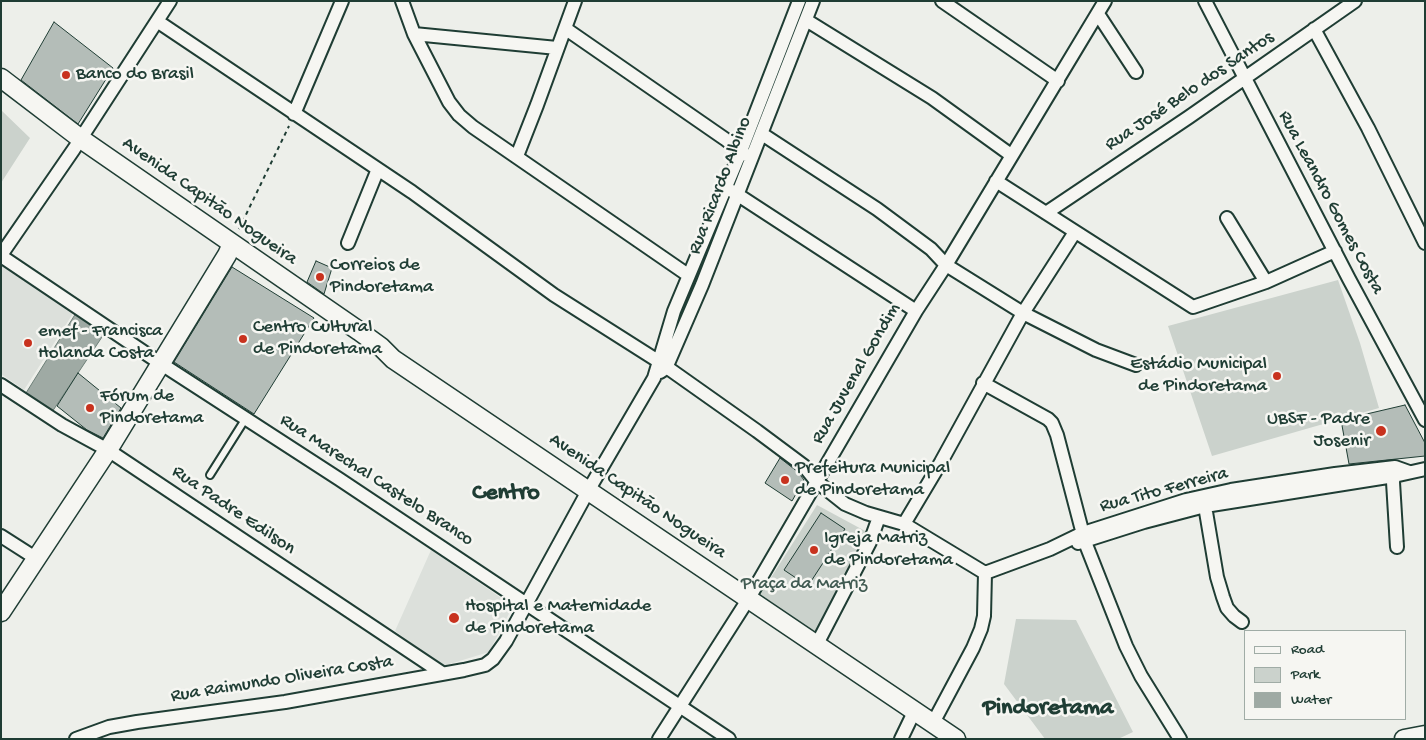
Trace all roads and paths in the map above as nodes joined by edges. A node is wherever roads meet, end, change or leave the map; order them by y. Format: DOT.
graph roads {
  1 [pos="170,1"];
  2 [pos="342,1"];
  3 [pos="402,1"];
  4 [pos="575,1"];
  5 [pos="799,1"];
  6 [pos="814,1"];
  7 [pos="942,1"];
  8 [pos="1105,1"];
  9 [pos="1205,1"];
  10 [pos="1355,1"];
  11 [pos="1098,14"];
  12 [pos="806,20"];
  13 [pos="157,21"];
  14 [pos="566,29"];
  15 [pos="1314,29"];
  16 [pos="414,34"];
  17 [pos="558,48"];
  18 [pos="1136,72"];
  19 [pos="1,78"];
  20 [pos="769,79"];
  21 [pos="1244,79"];
  22 [pos="1058,81"];
  23 [pos="782,82"];
  24 [pos="1,93"];
  25 [pos="294,114"];
  26 [pos="762,134"];
  27 [pos="77,144"];
  28 [pos="740,151"];
  29 [pos="1010,155"];
  30 [pos="516,156"];
  31 [pos="752,160"];
  32 [pos="378,169"];
  33 [pos="996,182"];
  34 [pos="725,188"];
  35 [pos="738,194"];
  36 [pos="1046,213"];
  37 [pos="1227,218"];
  38 [pos="1075,232"];
  39 [pos="348,243"];
  40 [pos="1425,243"];
  41 [pos="230,249"];
  42 [pos="1336,251"];
  43 [pos="1,256"];
  44 [pos="946,265"];
  45 [pos="688,275"];
  46 [pos="1266,282"];
  47 [pos="916,311"];
  48 [pos="1023,313"];
  49 [pos="160,363"];
  50 [pos="662,365"];
  51 [pos="1136,365"];
  52 [pos="983,383"];
  53 [pos="1,385"];
  54 [pos="246,418"];
  55 [pos="1425,420"];
  56 [pos="108,450"];
  57 [pos="1425,469"];
  58 [pos="1394,471"];
  59 [pos="210,476"];
  60 [pos="816,481"];
  61 [pos="588,491"];
  62 [pos="1205,506"];
  63 [pos="879,517"];
  64 [pos="904,524"];
  65 [pos="1,536"];
  66 [pos="1084,537"];
  67 [pos="1397,547"];
  68 [pos="38,559"];
  69 [pos="985,573"];
  70 [pos="749,598"];
  71 [pos="526,604"];
  72 [pos="1,612"];
  73 [pos="1242,622"];
  74 [pos="818,644"];
  75 [pos="493,659"];
  76 [pos="442,673"];
  77 [pos="680,706"];
  78 [pos="915,710"];
  79 [pos="933,723"];
  80 [pos="1425,735"];
  81 [pos="76,739"];
  82 [pos="659,739"];
  83 [pos="729,739"];
  84 [pos="901,739"];
  85 [pos="956,739"];
  86 [pos="1180,739"];
  87 [pos="1404,739"];
  1 -- 13 [label="street"];
  2 -- 25 [label="street"];
  3 -- 16 [label="street"];
  4 -- 14 [label="street"];
  5 -- 20 [label="street, Rua Ricardo Albino"];
  6 -- 12 [label="street, Rua Ricardo Albino"];
  7 -- 22 [label="street"];
  8 -- 11 [label="street, Rua Juvenal Gondim"];
  9 -- 21 [label="street, Rua Leandro Gomes Costa"];
  10 -- 15 [label="street, Rua José Belo dos Santos"];
  11 -- 18 [label="street"];
  11 -- 22 [label="street, Rua Juvenal Gondim"];
  12 -- 23 [label="street, Rua Ricardo Albino"];
  12 -- 29 [label="street"];
  13 -- 25 [label="street"];
  13 -- 27 [label="street"];
  14 -- 17 [label="street"];
  14 -- 28 [label="street"];
  15 -- 21 [label="street, Rua José Belo dos Santos"];
  15 -- 40 [label="street"];
  16 -- 17 [label="street"];
  16 -- 30 [label="street"];
  17 -- 30 [label="street"];
  19 -- 27 [label="main road, Avenida Capitão Nogueira"];
  20 -- 23 [label="street"];
  20 -- 28 [label="street, Rua Ricardo Albino"];
  21 -- 36 [label="street, Rua José Belo dos Santos"];
  21 -- 42 [label="street, Rua Leandro Gomes Costa"];
  22 -- 29 [label="street, Rua Juvenal Gondim"];
  23 -- 26 [label="street, Rua Ricardo Albino"];
  24 -- 27 [label="main road, Avenida Capitão Nogueira"];
  25 -- 32 [label="street"];
  25 -- 41 [label="path"];
  26 -- 31 [label="street, Rua Ricardo Albino"];
  26 -- 44 [label="street"];
  27 -- 41 [label="main road, Avenida Capitão Nogueira"];
  27 -- 43 [label="street"];
  28 -- 31 [label="street"];
  28 -- 34 [label="street, Rua Ricardo Albino"];
  29 -- 33 [label="street, Rua Juvenal Gondim"];
  30 -- 45 [label="street"];
  31 -- 35 [label="street, Rua Ricardo Albino"];
  32 -- 39 [label="street"];
  32 -- 50 [label="street"];
  33 -- 36 [label="street"];
  33 -- 44 [label="street, Rua Juvenal Gondim"];
  34 -- 35 [label="street"];
  34 -- 45 [label="street, Rua Ricardo Albino"];
  35 -- 47 [label="street"];
  35 -- 50 [label="street, Rua Ricardo Albino"];
  36 -- 38 [label="street"];
  37 -- 46 [label="street"];
  38 -- 46 [label="street"];
  38 -- 48 [label="street"];
  41 -- 49 [label="main road"];
  41 -- 61 [label="main road, Avenida Capitão Nogueira"];
  42 -- 46 [label="street"];
  42 -- 55 [label="street, Rua Leandro Gomes Costa"];
  43 -- 49 [label="street, Rua Marechal Castelo Branco"];
  44 -- 47 [label="street, Rua Juvenal Gondim"];
  44 -- 48 [label="street"];
  45 -- 50 [label="street, Rua Ricardo Albino"];
  47 -- 60 [label="street, Rua Juvenal Gondim"];
  48 -- 51 [label="street"];
  48 -- 52 [label="street"];
  49 -- 54 [label="street, Rua Marechal Castelo Branco"];
  49 -- 56 [label="main road"];
  50 -- 60 [label="street"];
  50 -- 61 [label="street, Rua Ricardo Albino"];
  52 -- 64 [label="street"];
  52 -- 66 [label="street"];
  53 -- 56 [label="street, Rua Padre Edilson"];
  54 -- 59 [label="lane"];
  54 -- 71 [label="street, Rua Marechal Castelo Branco"];
  56 -- 68 [label="main road"];
  56 -- 76 [label="street, Rua Padre Edilson"];
  57 -- 58 [label="street, Rua Tito Ferreira"];
  58 -- 62 [label="street, Rua Tito Ferreira"];
  58 -- 66 [label="street, Rua Tito Ferreira"];
  58 -- 67 [label="street"];
  60 -- 63 [label="street"];
  60 -- 70 [label="street, Rua Juvenal Gondim"];
  61 -- 70 [label="main road, Avenida Capitão Nogueira"];
  61 -- 71 [label="street, Rua Ricardo Albino"];
  62 -- 66 [label="street, Rua Tito Ferreira"];
  62 -- 73 [label="street"];
  63 -- 64 [label="street"];
  63 -- 74 [label="street"];
  64 -- 69 [label="street"];
  65 -- 68 [label="street"];
  66 -- 69 [label="street, Rua Tito Ferreira"];
  66 -- 86 [label="street"];
  68 -- 72 [label="main road"];
  69 -- 79 [label="street"];
  70 -- 74 [label="main road, Avenida Capitão Nogueira"];
  70 -- 77 [label="street, Rua Juvenal Gondim"];
  71 -- 75 [label="street, Rua Ricardo Albino"];
  71 -- 77 [label="street, Rua Marechal Castelo Branco"];
  74 -- 78 [label="main road, Avenida Capitão Nogueira"];
  75 -- 76 [label="street, Rua Raimundo Oliveira Costa"];
  76 -- 81 [label="street, Rua Raimundo Oliveira Costa"];
  77 -- 82 [label="street, Rua Juvenal Gondim"];
  77 -- 83 [label="street, Rua Marechal Castelo Branco"];
  78 -- 79 [label="main road, Avenida Capitão Nogueira"];
  78 -- 84 [label="street"];
  79 -- 85 [label="main road, Avenida Capitão Nogueira"];
  80 -- 87 [label="main road"];
}
